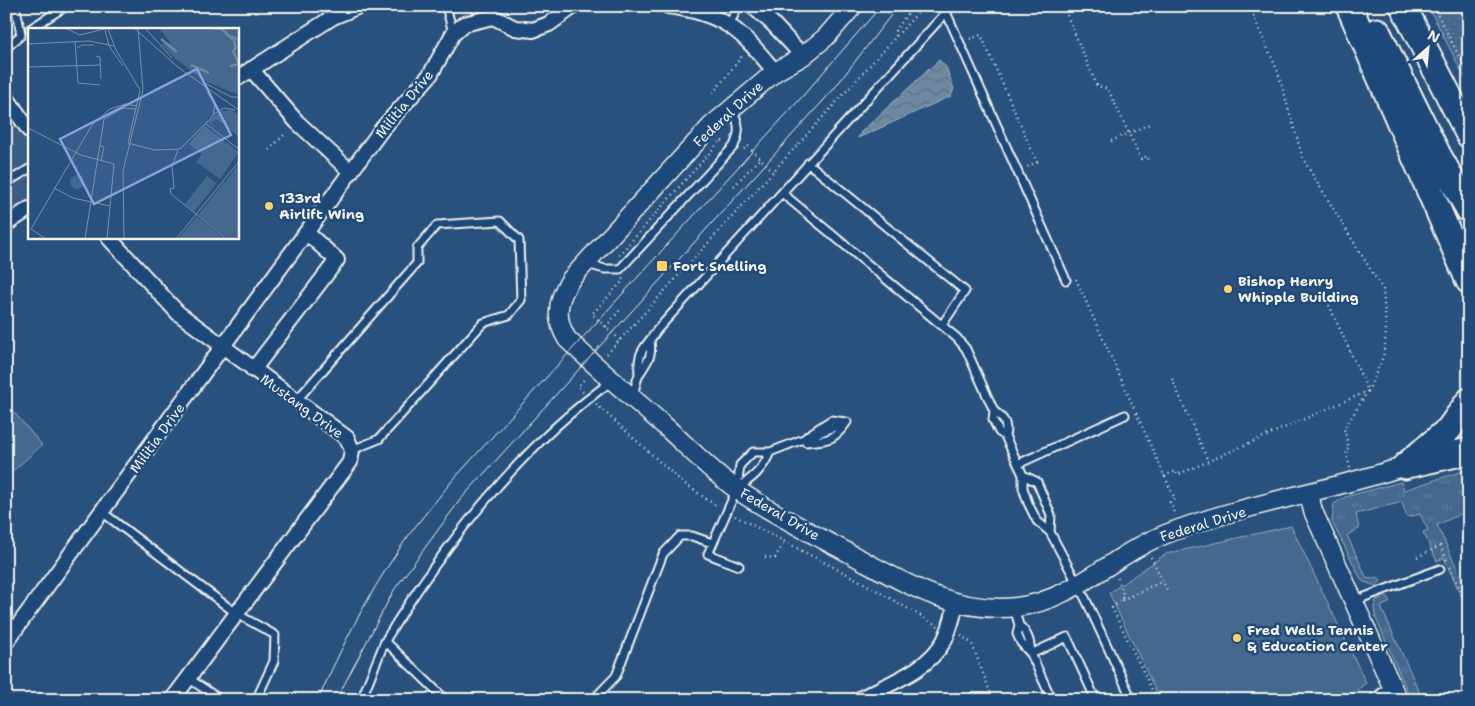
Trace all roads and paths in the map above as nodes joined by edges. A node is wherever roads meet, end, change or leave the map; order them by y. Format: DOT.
graph roads {
  1 [pos="13,6"];
  2 [pos="66,6"];
  3 [pos="359,6"];
  4 [pos="446,6"];
  5 [pos="574,6"];
  6 [pos="668,6"];
  7 [pos="739,6"];
  8 [pos="752,6"];
  9 [pos="852,6"];
  10 [pos="913,6"];
  11 [pos="924,6"];
  12 [pos="952,6"];
  13 [pos="1063,6"];
  14 [pos="1249,6"];
  15 [pos="1349,6"];
  16 [pos="1365,6"];
  17 [pos="1403,6"];
  18 [pos="1433,6"];
  19 [pos="494,12"];
  20 [pos="946,12"];
  21 [pos="729,24"];
  22 [pos="32,28"];
  23 [pos="28,30"];
  24 [pos="966,32"];
  25 [pos="454,34"];
  26 [pos="20,35"];
  27 [pos="896,36"];
  28 [pos="752,44"];
  29 [pos="6,48"];
  30 [pos="802,56"];
  31 [pos="251,69"];
  32 [pos="775,72"];
  33 [pos="1469,75"];
  34 [pos="239,77"];
  35 [pos="713,93"];
  36 [pos="6,97"];
  37 [pos="731,108"];
  38 [pos="297,122"];
  39 [pos="1152,123"];
  40 [pos="28,129"];
  41 [pos="1129,133"];
  42 [pos="1469,135"];
  43 [pos="1111,141"];
  44 [pos="748,146"];
  45 [pos="269,150"];
  46 [pos="760,158"];
  47 [pos="808,163"];
  48 [pos="1150,163"];
  49 [pos="28,170"];
  50 [pos="773,171"];
  51 [pos="351,172"];
  52 [pos="1031,176"];
  53 [pos="6,183"];
  54 [pos="734,186"];
  55 [pos="782,193"];
  56 [pos="28,210"];
  57 [pos="1469,210"];
  58 [pos="6,224"];
  59 [pos="307,233"];
  60 [pos="110,239"];
  61 [pos="585,264"];
  62 [pos="1075,276"];
  63 [pos="1066,280"];
  64 [pos="1469,281"];
  65 [pos="1329,305"];
  66 [pos="620,310"];
  67 [pos="942,325"];
  68 [pos="606,327"];
  69 [pos="224,347"];
  70 [pos="606,355"];
  71 [pos="253,370"];
  72 [pos="588,375"];
  73 [pos="1172,378"];
  74 [pos="612,381"];
  75 [pos="1368,391"];
  76 [pos="589,398"];
  77 [pos="632,398"];
  78 [pos="296,401"];
  79 [pos="1469,401"];
  80 [pos="1125,415"];
  81 [pos="798,443"];
  82 [pos="352,450"];
  83 [pos="1469,451"];
  84 [pos="770,452"];
  85 [pos="1347,455"];
  86 [pos="1208,461"];
  87 [pos="1018,464"];
  88 [pos="1405,466"];
  89 [pos="1023,475"];
  90 [pos="1164,476"];
  91 [pos="736,489"];
  92 [pos="1309,494"];
  93 [pos="714,505"];
  94 [pos="102,512"];
  95 [pos="735,516"];
  96 [pos="1181,529"];
  97 [pos="1050,532"];
  98 [pos="785,541"];
  99 [pos="712,543"];
  100 [pos="1150,555"];
  101 [pos="766,557"];
  102 [pos="739,566"];
  103 [pos="1440,569"];
  104 [pos="1117,576"];
  105 [pos="1163,581"];
  106 [pos="1078,586"];
  107 [pos="1167,590"];
  108 [pos="1122,600"];
  109 [pos="1354,601"];
  110 [pos="956,604"];
  111 [pos="1014,607"];
  112 [pos="237,614"];
  113 [pos="939,627"];
  114 [pos="957,632"];
  115 [pos="385,641"];
  116 [pos="6,642"];
  117 [pos="1031,654"];
  118 [pos="188,678"];
  119 [pos="1395,692"];
  120 [pos="217,699"];
  121 [pos="172,700"];
  122 [pos="256,700"];
  123 [pos="361,700"];
  124 [pos="446,700"];
  125 [pos="593,700"];
  126 [pos="858,700"];
  127 [pos="994,700"];
  128 [pos="1052,700"];
  129 [pos="1096,700"];
  130 [pos="1132,700"];
  131 [pos="1157,700"];
  132 [pos="1372,700"];
  1 -- 26 [label="lane"];
  2 -- 22 [label="lane"];
  3 -- 31 [label="street"];
  4 -- 25 [label="lane"];
  5 -- 19 [label="street, Militia Drive"];
  6 -- 21 [label="street"];
  7 -- 21 [label="lane"];
  8 -- 30 [label="street"];
  9 -- 30 [label="street, Federal Drive"];
  10 -- 27 [label="path"];
  11 -- 27 [label="path"];
  12 -- 20 [label="lane"];
  13 -- 41 [label="path"];
  14 -- 75 [label="path"];
  15 -- 64 [label="highway"];
  16 -- 57 [label="highway"];
  17 -- 42 [label="highway"];
  18 -- 33 [label="path"];
  19 -- 25 [label="street, Militia Drive"];
  20 -- 47 [label="lane"];
  20 -- 63 [label="lane"];
  21 -- 28 [label="street"];
  23 -- 26 [label="lane"];
  24 -- 52 [label="path"];
  25 -- 51 [label="street, Militia Drive"];
  26 -- 29 [label="lane"];
  27 -- 50 [label="path"];
  28 -- 32 [label="street"];
  28 -- 35 [label="path"];
  30 -- 32 [label="street, Federal Drive"];
  31 -- 34 [label="street"];
  31 -- 38 [label="street"];
  32 -- 37 [label="street, Federal Drive"];
  36 -- 40 [label="street"];
  37 -- 61 [label="street, Federal Drive"];
  37 -- 61 [label="lane"];
  38 -- 45 [label="path"];
  38 -- 51 [label="street"];
  39 -- 41 [label="path"];
  41 -- 43 [label="path"];
  41 -- 48 [label="path"];
  44 -- 46 [label="path"];
  46 -- 50 [label="path"];
  46 -- 54 [label="path"];
  47 -- 55 [label="lane"];
  47 -- 67 [label="lane"];
  49 -- 53 [label="lane"];
  50 -- 70 [label="path"];
  51 -- 59 [label="street, Militia Drive"];
  55 -- 67 [label="lane"];
  55 -- 77 [label="lane"];
  56 -- 58 [label="street"];
  59 -- 69 [label="street, Militia Drive"];
  59 -- 71 [label="street"];
  60 -- 69 [label="street, Mustang Drive"];
  61 -- 74 [label="street, Federal Drive"];
  62 -- 90 [label="path"];
  65 -- 75 [label="path"];
  66 -- 68 [label="path"];
  67 -- 87 [label="lane"];
  69 -- 71 [label="street, Mustang Drive"];
  69 -- 94 [label="street, Militia Drive"];
  71 -- 78 [label="street, Mustang Drive"];
  72 -- 76 [label="path"];
  73 -- 86 [label="path"];
  74 -- 76 [label="lane"];
  74 -- 77 [label="street, Federal Drive"];
  75 -- 85 [label="path"];
  75 -- 86 [label="path"];
  76 -- 93 [label="path"];
  76 -- 115 [label="lane"];
  77 -- 91 [label="street, Federal Drive"];
  78 -- 82 [label="street, Mustang Drive"];
  78 -- 82 [label="lane"];
  79 -- 88 [label="highway"];
  80 -- 87 [label="lane"];
  81 -- 81 [label="lane"];
  81 -- 84 [label="lane"];
  82 -- 112 [label="street, Mustang Drive"];
  83 -- 88 [label="highway"];
  84 -- 91 [label="lane"];
  84 -- 91 [label="lane"];
  86 -- 90 [label="path"];
  87 -- 89 [label="lane"];
  88 -- 92 [label="street, Federal Drive"];
  89 -- 97 [label="lane"];
  89 -- 97 [label="lane"];
  90 -- 96 [label="path"];
  91 -- 99 [label="lane"];
  91 -- 110 [label="street, Federal Drive"];
  92 -- 96 [label="street, Federal Drive"];
  92 -- 109 [label="street"];
  94 -- 112 [label="lane"];
  94 -- 116 [label="street, Militia Drive"];
  95 -- 98 [label="path"];
  96 -- 106 [label="street, Federal Drive"];
  97 -- 106 [label="lane"];
  98 -- 101 [label="path"];
  98 -- 113 [label="path"];
  99 -- 102 [label="lane"];
  99 -- 125 [label="lane"];
  100 -- 105 [label="path"];
  103 -- 109 [label="lane"];
  104 -- 108 [label="path"];
  105 -- 107 [label="path"];
  105 -- 108 [label="path"];
  106 -- 111 [label="street, Federal Drive"];
  106 -- 130 [label="lane"];
  108 -- 131 [label="path"];
  109 -- 119 [label="street"];
  110 -- 111 [label="street, Federal Drive"];
  110 -- 126 [label="street"];
  111 -- 117 [label="lane"];
  112 -- 118 [label="street, Mustang Drive"];
  112 -- 122 [label="lane"];
  114 -- 127 [label="path"];
  115 -- 123 [label="lane"];
  115 -- 124 [label="lane"];
  117 -- 128 [label="lane"];
  117 -- 129 [label="lane"];
  118 -- 120 [label="lane"];
  118 -- 121 [label="street, Mustang Drive"];
  119 -- 132 [label="lane"];
}
